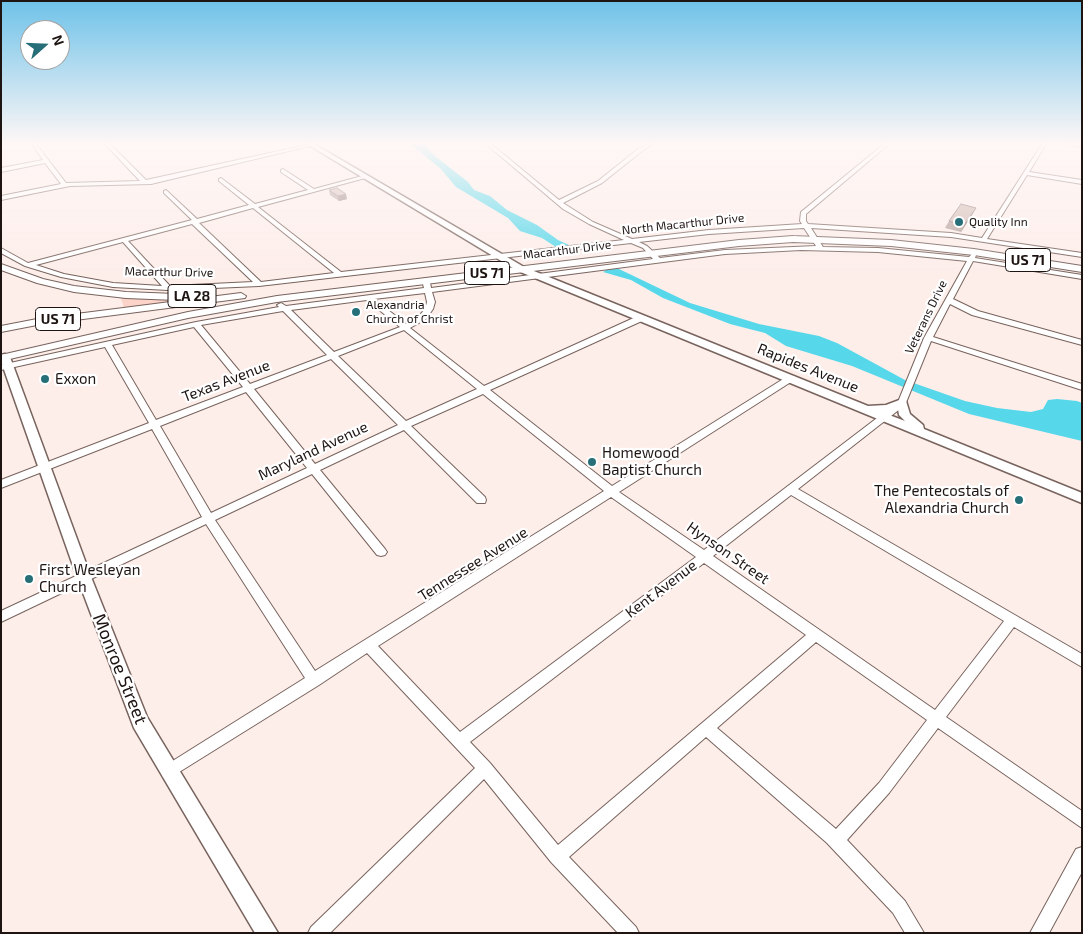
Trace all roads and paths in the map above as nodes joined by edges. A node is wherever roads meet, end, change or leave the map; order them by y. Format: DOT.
graph roads {
  1 [pos="51,188"];
  2 [pos="230,188"];
  3 [pos="308,188"];
  4 [pos="326,188"];
  5 [pos="383,188"];
  6 [pos="540,188"];
  7 [pos="589,188"];
  8 [pos="834,188"];
  9 [pos="1017,188"];
  10 [pos="313,191"];
  11 [pos="166,192"];
  12 [pos="1,198"];
  13 [pos="558,203"];
  14 [pos="254,207"];
  15 [pos="196,222"];
  16 [pos="813,237"];
  17 [pos="125,241"];
  18 [pos="634,241"];
  19 [pos="977,249"];
  20 [pos="1,250"];
  21 [pos="652,253"];
  22 [pos="1082,255"];
  23 [pos="495,256"];
  24 [pos="1082,262"];
  25 [pos="510,263"];
  26 [pos="25,264"];
  27 [pos="1,267"];
  28 [pos="521,269"];
  29 [pos="1082,269"];
  30 [pos="339,274"];
  31 [pos="536,276"];
  32 [pos="1082,277"];
  33 [pos="426,281"];
  34 [pos="259,284"];
  35 [pos="168,288"];
  36 [pos="292,290"];
  37 [pos="93,292"];
  38 [pos="367,297"];
  39 [pos="277,299"];
  40 [pos="948,300"];
  41 [pos="283,308"];
  42 [pos="115,312"];
  43 [pos="641,318"];
  44 [pos="196,324"];
  45 [pos="406,328"];
  46 [pos="1,329"];
  47 [pos="928,338"];
  48 [pos="108,343"];
  49 [pos="1082,343"];
  50 [pos="59,344"];
  51 [pos="331,355"];
  52 [pos="4,362"];
  53 [pos="791,378"];
  54 [pos="249,387"];
  55 [pos="1082,387"];
  56 [pos="482,390"];
  57 [pos="903,401"];
  58 [pos="864,408"];
  59 [pos="885,417"];
  60 [pos="154,424"];
  61 [pos="404,426"];
  62 [pos="924,433"];
  63 [pos="46,467"];
  64 [pos="314,469"];
  65 [pos="1,484"];
  66 [pos="791,490"];
  67 [pos="613,493"];
  68 [pos="1082,498"];
  69 [pos="481,500"];
  70 [pos="208,518"];
  71 [pos="381,552"];
  72 [pos="705,556"];
  73 [pos="84,577"];
  74 [pos="1,617"];
  75 [pos="1012,620"];
  76 [pos="816,634"];
  77 [pos="369,646"];
  78 [pos="1082,661"];
  79 [pos="314,681"];
  80 [pos="938,719"];
  81 [pos="707,729"];
  82 [pos="460,741"];
  83 [pos="485,768"];
  84 [pos="168,772"];
  85 [pos="1082,820"];
  86 [pos="836,841"];
  87 [pos="1082,855"];
  88 [pos="557,856"];
  89 [pos="267,933"];
  90 [pos="317,933"];
  91 [pos="630,933"];
  92 [pos="915,933"];
  93 [pos="1039,933"];
  1 -- 12 [label="street"];
  2 -- 14 [label="street"];
  3 -- 10 [label="street"];
  4 -- 10 [label="street"];
  5 -- 23 [label="main road, Rapides Avenue"];
  6 -- 13 [label="street"];
  7 -- 13 [label="street"];
  8 -- 16 [label="street"];
  9 -- 19 [label="street, Veterans Drive"];
  10 -- 14 [label="street"];
  11 -- 15 [label="street"];
  13 -- 18 [label="street"];
  14 -- 15 [label="street"];
  14 -- 30 [label="street"];
  15 -- 17 [label="street"];
  15 -- 34 [label="street"];
  16 -- 18 [label="street, North Macarthur Drive"];
  16 -- 19 [label="highway, Macarthur Drive / US 71"];
  16 -- 19 [label="street, North Macarthur Drive"];
  16 -- 21 [label="highway, Macarthur Drive / US 71"];
  17 -- 26 [label="street"];
  17 -- 35 [label="street"];
  18 -- 21 [label="street"];
  18 -- 23 [label="street, North Macarthur Drive"];
  19 -- 22 [label="street, North Macarthur Drive"];
  19 -- 24 [label="highway, Macarthur Drive / US 71"];
  19 -- 29 [label="highway, Macarthur Drive / US 71"];
  19 -- 32 [label="street, North Macarthur Drive"];
  19 -- 40 [label="street, Veterans Drive"];
  20 -- 26 [label="street, Macarthur Drive"];
  21 -- 25 [label="highway, Macarthur Drive / US 71"];
  21 -- 28 [label="highway, Macarthur Drive / US 71"];
  21 -- 31 [label="street"];
  23 -- 25 [label="main road, Rapides Avenue"];
  23 -- 30 [label="street, Macarthur Drive"];
  25 -- 28 [label="main road, Rapides Avenue"];
  25 -- 33 [label="highway, Macarthur Drive / US 71"];
  26 -- 35 [label="street, Macarthur Drive"];
  27 -- 37 [label="highway, LA 28"];
  28 -- 31 [label="main road, Rapides Avenue"];
  28 -- 33 [label="highway, Macarthur Drive / US 71"];
  30 -- 34 [label="street, Macarthur Drive"];
  31 -- 33 [label="street, Macarthur Drive"];
  31 -- 43 [label="main road, Rapides Avenue"];
  33 -- 36 [label="highway, Macarthur Drive / US 71"];
  33 -- 38 [label="street, Macarthur Drive"];
  33 -- 39 [label="highway, Macarthur Drive / US 71"];
  33 -- 45 [label="street, Texas Avenue"];
  34 -- 35 [label="street, Macarthur Drive"];
  36 -- 37 [label="highway, LA 28"];
  36 -- 42 [label="highway, Macarthur Drive / US 71"];
  37 -- 42 [label="highway"];
  38 -- 41 [label="street, Macarthur Drive"];
  38 -- 45 [label="street, Hynson Street"];
  39 -- 41 [label="street"];
  39 -- 50 [label="highway, Macarthur Drive / US 71"];
  40 -- 47 [label="street, Veterans Drive"];
  40 -- 49 [label="street"];
  41 -- 44 [label="street, Macarthur Drive"];
  41 -- 51 [label="street"];
  42 -- 46 [label="highway, Macarthur Drive / US 71"];
  42 -- 50 [label="highway"];
  43 -- 53 [label="main road, Rapides Avenue"];
  43 -- 56 [label="street, Maryland Avenue"];
  44 -- 48 [label="street, Macarthur Drive"];
  44 -- 54 [label="street"];
  45 -- 51 [label="street, Texas Avenue"];
  45 -- 56 [label="street, Hynson Street"];
  47 -- 55 [label="street"];
  47 -- 57 [label="street, Veterans Drive"];
  48 -- 52 [label="street, Macarthur Drive"];
  48 -- 60 [label="street"];
  50 -- 52 [label="highway, Macarthur Drive / US 71"];
  51 -- 54 [label="street, Texas Avenue"];
  51 -- 61 [label="street"];
  52 -- 63 [label="main road, Monroe Street"];
  53 -- 58 [label="main road, Rapides Avenue"];
  53 -- 67 [label="street, Tennessee Avenue"];
  54 -- 60 [label="street, Texas Avenue"];
  54 -- 64 [label="street"];
  56 -- 61 [label="street, Maryland Avenue"];
  56 -- 67 [label="street, Hynson Street"];
  57 -- 58 [label="main road"];
  57 -- 59 [label="street, Veterans Drive"];
  57 -- 62 [label="main road"];
  58 -- 59 [label="main road, Rapides Avenue"];
  59 -- 62 [label="main road, Rapides Avenue"];
  59 -- 66 [label="street, Kent Avenue"];
  60 -- 63 [label="street, Texas Avenue"];
  60 -- 70 [label="street"];
  61 -- 64 [label="street, Maryland Avenue"];
  61 -- 69 [label="street"];
  62 -- 68 [label="main road, Rapides Avenue"];
  63 -- 65 [label="street, Texas Avenue"];
  63 -- 73 [label="main road, Monroe Street"];
  64 -- 70 [label="street, Maryland Avenue"];
  64 -- 71 [label="street"];
  66 -- 72 [label="street, Kent Avenue"];
  66 -- 75 [label="street"];
  67 -- 72 [label="street, Hynson Street"];
  67 -- 77 [label="street, Tennessee Avenue"];
  70 -- 73 [label="street, Maryland Avenue"];
  70 -- 79 [label="street"];
  72 -- 76 [label="street, Hynson Street"];
  72 -- 82 [label="street, Kent Avenue"];
  73 -- 74 [label="street, Maryland Avenue"];
  73 -- 84 [label="main road, Monroe Street"];
  75 -- 78 [label="street"];
  75 -- 80 [label="street"];
  76 -- 80 [label="street, Hynson Street"];
  76 -- 81 [label="street"];
  77 -- 79 [label="street, Tennessee Avenue"];
  77 -- 82 [label="street"];
  79 -- 84 [label="street, Tennessee Avenue"];
  80 -- 85 [label="street, Hynson Street"];
  80 -- 86 [label="street"];
  81 -- 86 [label="street"];
  81 -- 88 [label="street"];
  82 -- 83 [label="street"];
  83 -- 88 [label="street"];
  83 -- 90 [label="street"];
  84 -- 89 [label="main road, Monroe Street"];
  86 -- 92 [label="street"];
  87 -- 93 [label="street"];
  88 -- 91 [label="street"];
}
